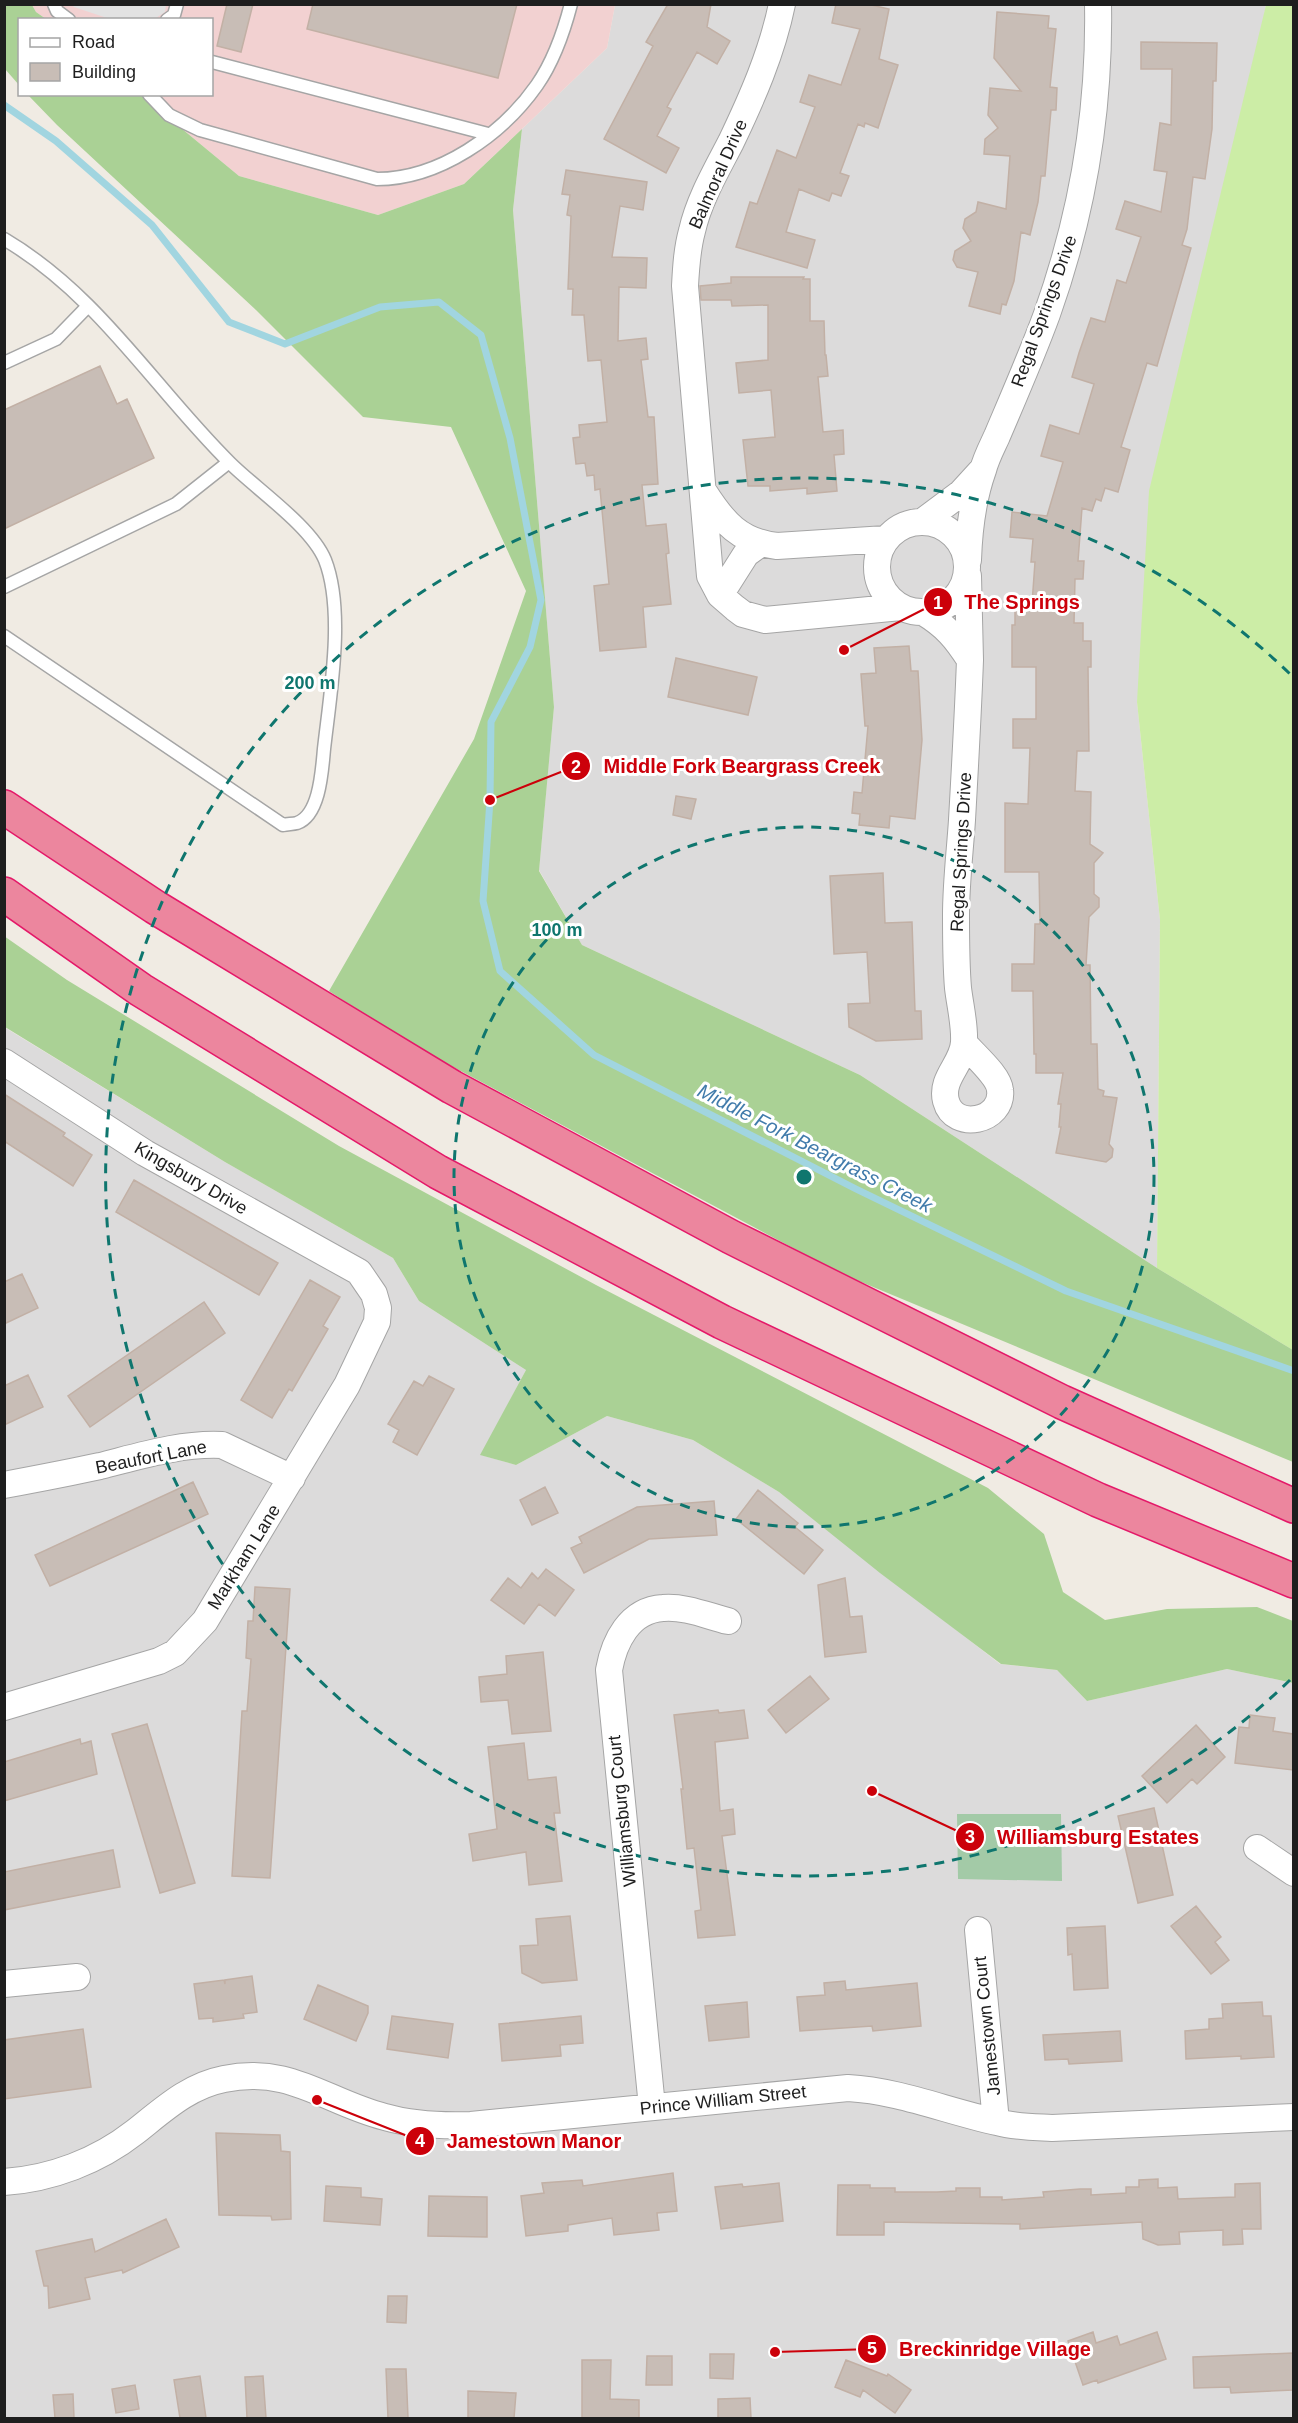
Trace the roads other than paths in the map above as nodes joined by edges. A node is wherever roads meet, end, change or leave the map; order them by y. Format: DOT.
graph roads {
  1 [pos="54,4"];
  2 [pos="571,4"];
  3 [pos="782,4"];
  4 [pos="1098,4"];
  5 [pos="67,18"];
  6 [pos="213,62"];
  7 [pos="151,96"];
  8 [pos="488,134"];
  9 [pos="4,239"];
  10 [pos="88,306"];
  11 [pos="4,363"];
  12 [pos="229,462"];
  13 [pos="982,470"];
  14 [pos="704,492"];
  15 [pos="922,522"];
  16 [pos="886,539"];
  17 [pos="760,544"];
  18 [pos="968,567"];
  19 [pos="4,587"];
  20 [pos="720,595"];
  21 [pos="912,610"];
  22 [pos="4,636"];
  23 [pos="970,660"];
  24 [pos="4,807"];
  25 [pos="4,894"];
  26 [pos="965,1044"];
  27 [pos="4,1062"];
  28 [pos="375,1294"];
  29 [pos="292,1478"];
  30 [pos="4,1485"];
  31 [pos="1293,1506"];
  32 [pos="1293,1581"];
  33 [pos="728,1621"];
  34 [pos="4,1707"];
  35 [pos="1257,1848"];
  36 [pos="1293,1873"];
  37 [pos="978,1930"];
  38 [pos="77,1977"];
  39 [pos="4,1984"];
  40 [pos="652,2107"];
  41 [pos="1293,2117"];
  42 [pos="996,2122"];
  43 [pos="4,2182"];
  1 -- 5 [label="lane"];
  2 -- 8 [label="lane"];
  3 -- 14 [label="street, Balmoral Drive"];
  4 -- 13 [label="street, Regal Springs Drive"];
  6 -- 8 [label="lane"];
  7 -- 8 [label="lane"];
  9 -- 10 [label="lane"];
  10 -- 11 [label="lane"];
  10 -- 12 [label="lane"];
  12 -- 19 [label="lane"];
  12 -- 22 [label="lane"];
  13 -- 15 [label="street, Regal Springs Drive"];
  13 -- 18 [label="street, Regal Springs Drive"];
  14 -- 17 [label="street, Balmoral Drive"];
  14 -- 20 [label="street, Balmoral Drive"];
  15 -- 16 [label="street"];
  15 -- 18 [label="street"];
  16 -- 17 [label="street, Balmoral Drive"];
  16 -- 21 [label="street"];
  17 -- 20 [label="street"];
  18 -- 21 [label="street"];
  18 -- 23 [label="street, Regal Springs Drive"];
  20 -- 21 [label="street, Balmoral Drive"];
  21 -- 23 [label="street"];
  23 -- 26 [label="street, Regal Springs Drive"];
  24 -- 31 [label="highway"];
  25 -- 32 [label="highway"];
  27 -- 28 [label="street, Kingsbury Drive"];
  28 -- 29 [label="street, Markham Lane"];
  29 -- 30 [label="street, Beaufort Lane"];
  29 -- 34 [label="street, Markham Lane"];
  33 -- 40 [label="street, Williamsburg Court"];
  35 -- 36 [label="street"];
  37 -- 42 [label="street, Jamestown Court"];
  38 -- 39 [label="street"];
  40 -- 42 [label="street, Prince William Street"];
  40 -- 43 [label="street, Prince William Street"];
  41 -- 42 [label="street, Prince William Street"];
}
